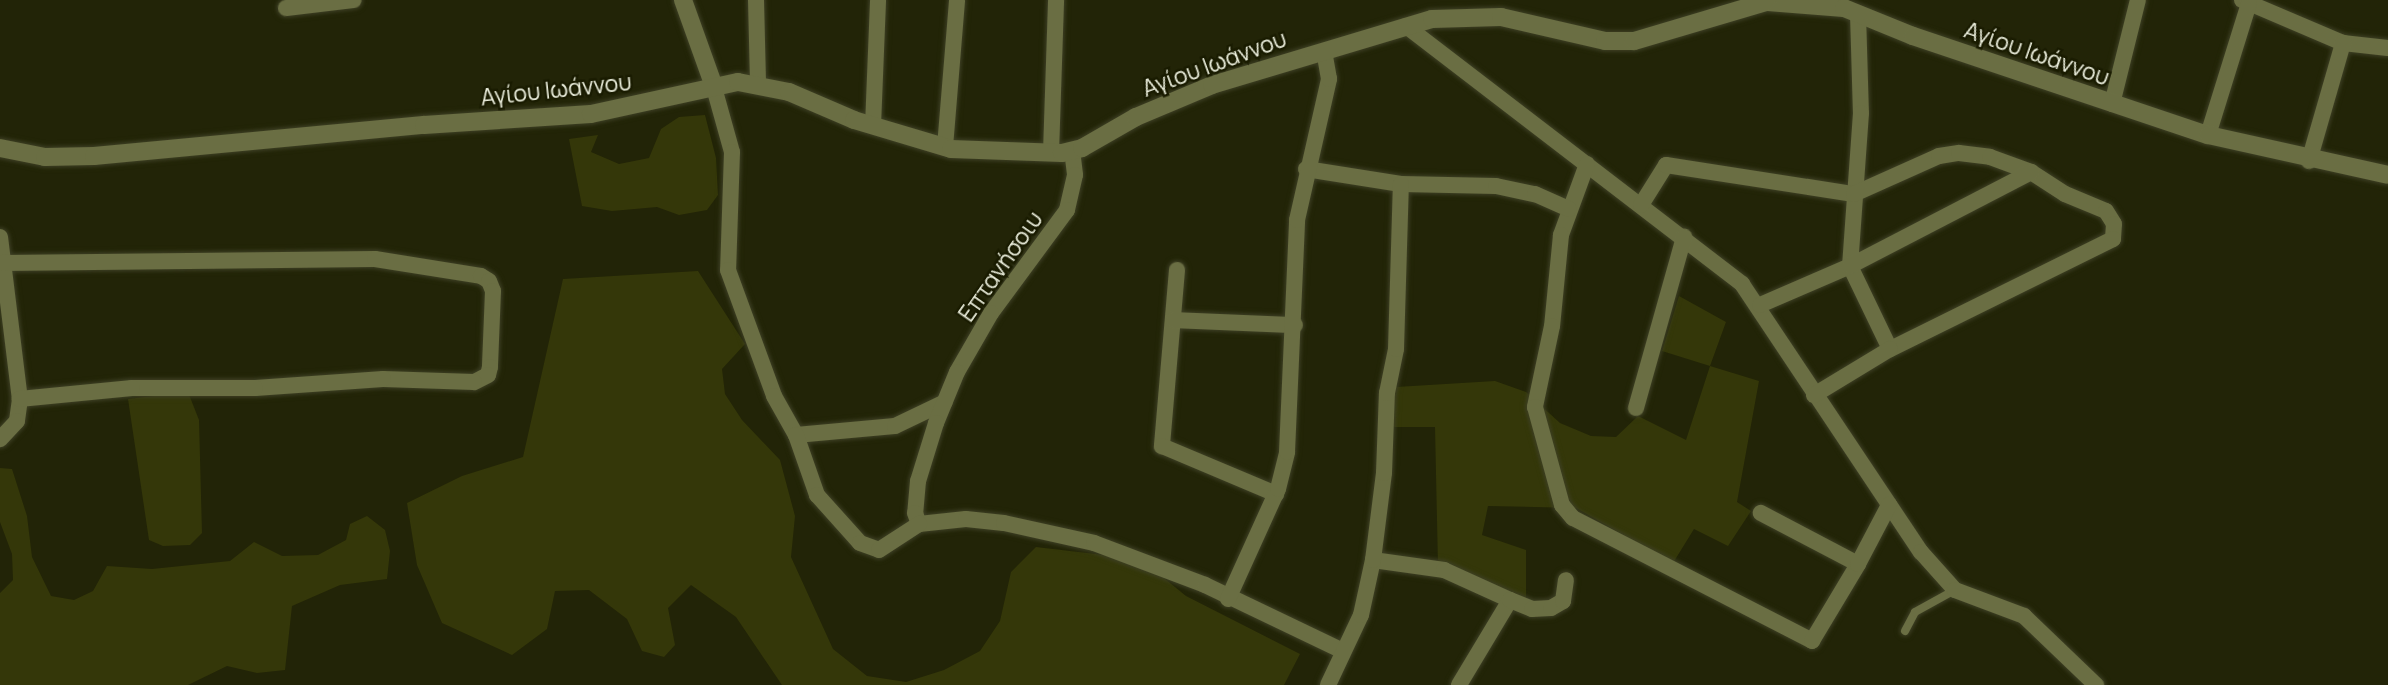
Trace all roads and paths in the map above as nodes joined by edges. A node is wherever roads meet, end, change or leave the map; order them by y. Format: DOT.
graph roads {
  1 [pos="354,0"];
  2 [pos="683,0"];
  3 [pos="756,0"];
  4 [pos="878,0"];
  5 [pos="957,0"];
  6 [pos="1056,0"];
  7 [pos="1748,0"];
  8 [pos="2138,0"];
  9 [pos="2246,1"];
  10 [pos="1766,2"];
  11 [pos="1849,7"];
  12 [pos="286,8"];
  13 [pos="1406,26"];
  14 [pos="2343,43"];
  15 [pos="2388,48"];
  16 [pos="1324,51"];
  17 [pos="758,83"];
  18 [pos="713,84"];
  19 [pos="2112,104"];
  20 [pos="873,126"];
  21 [pos="2208,135"];
  22 [pos="945,147"];
  23 [pos="0,148"];
  24 [pos="1072,150"];
  25 [pos="1051,153"];
  26 [pos="2309,161"];
  27 [pos="1587,164"];
  28 [pos="1306,169"];
  29 [pos="2031,172"];
  30 [pos="2388,175"];
  31 [pos="1401,184"];
  32 [pos="1854,194"];
  33 [pos="1641,205"];
  34 [pos="1569,209"];
  35 [pos="0,237"];
  36 [pos="1684,237"];
  37 [pos="2,263"];
  38 [pos="1850,266"];
  39 [pos="1177,270"];
  40 [pos="1760,305"];
  41 [pos="1174,320"];
  42 [pos="1295,325"];
  43 [pos="1891,349"];
  44 [pos="1814,394"];
  45 [pos="20,399"];
  46 [pos="945,402"];
  47 [pos="1636,408"];
  48 [pos="796,435"];
  49 [pos="0,439"];
  50 [pos="1276,494"];
  51 [pos="1889,505"];
  52 [pos="1761,513"];
  53 [pos="919,524"];
  54 [pos="1373,560"];
  55 [pos="1858,564"];
  56 [pos="1566,580"];
  57 [pos="1955,590"];
  58 [pos="1228,599"];
  59 [pos="1510,600"];
  60 [pos="1905,631"];
  61 [pos="1343,651"];
  62 [pos="1328,685"];
  63 [pos="1459,685"];
  64 [pos="2096,685"];
  1 -- 12 [label="street"];
  2 -- 18 [label="street"];
  3 -- 17 [label="street"];
  4 -- 20 [label="street"];
  5 -- 22 [label="street"];
  6 -- 25 [label="street"];
  7 -- 10 [label="street"];
  8 -- 19 [label="street"];
  9 -- 14 [label="street"];
  9 -- 21 [label="street"];
  10 -- 11 [label="street, Αγίου Ιωάννου"];
  10 -- 13 [label="street, Αγίου Ιωάννου"];
  11 -- 19 [label="street, Αγίου Ιωάννου"];
  11 -- 32 [label="street"];
  13 -- 16 [label="street, Αγίου Ιωάννου"];
  13 -- 27 [label="street"];
  14 -- 15 [label="street"];
  14 -- 26 [label="street"];
  16 -- 24 [label="street, Αγίου Ιωάννου"];
  16 -- 28 [label="street"];
  17 -- 18 [label="street, Αγίου Ιωάννου"];
  17 -- 20 [label="street, Αγίου Ιωάννου"];
  18 -- 23 [label="street, Αγίου Ιωάννου"];
  18 -- 48 [label="street"];
  19 -- 21 [label="street, Αγίου Ιωάννου"];
  20 -- 22 [label="street, Αγίου Ιωάννου"];
  21 -- 26 [label="street, Αγίου Ιωάννου"];
  22 -- 25 [label="street, Αγίου Ιωάννου"];
  24 -- 25 [label="street, Αγίου Ιωάννου"];
  24 -- 46 [label="street, Επτανήσοιυ"];
  26 -- 30 [label="street, Αγίου Ιωάννου"];
  27 -- 33 [label="street"];
  27 -- 34 [label="street"];
  28 -- 31 [label="street"];
  28 -- 42 [label="street"];
  29 -- 32 [label="street"];
  29 -- 38 [label="street"];
  29 -- 43 [label="street"];
  31 -- 34 [label="street"];
  31 -- 54 [label="street"];
  32 -- 33 [label="street"];
  32 -- 38 [label="street"];
  33 -- 36 [label="street"];
  34 -- 55 [label="street"];
  35 -- 37 [label="street"];
  36 -- 40 [label="street"];
  36 -- 47 [label="street"];
  37 -- 45 [label="street"];
  37 -- 45 [label="street"];
  38 -- 40 [label="street"];
  38 -- 43 [label="street"];
  39 -- 41 [label="street"];
  40 -- 44 [label="street"];
  41 -- 42 [label="street"];
  41 -- 50 [label="street"];
  42 -- 50 [label="street"];
  43 -- 44 [label="street"];
  44 -- 51 [label="street"];
  45 -- 49 [label="street"];
  46 -- 48 [label="street"];
  46 -- 53 [label="street, Επτανήσοιυ"];
  48 -- 53 [label="street"];
  50 -- 58 [label="street"];
  51 -- 55 [label="street"];
  51 -- 57 [label="street"];
  52 -- 55 [label="street"];
  53 -- 58 [label="street"];
  54 -- 59 [label="street"];
  54 -- 61 [label="street"];
  56 -- 59 [label="street"];
  57 -- 60 [label="lane"];
  57 -- 64 [label="street"];
  58 -- 61 [label="street"];
  59 -- 63 [label="street"];
  61 -- 62 [label="street"];
}
